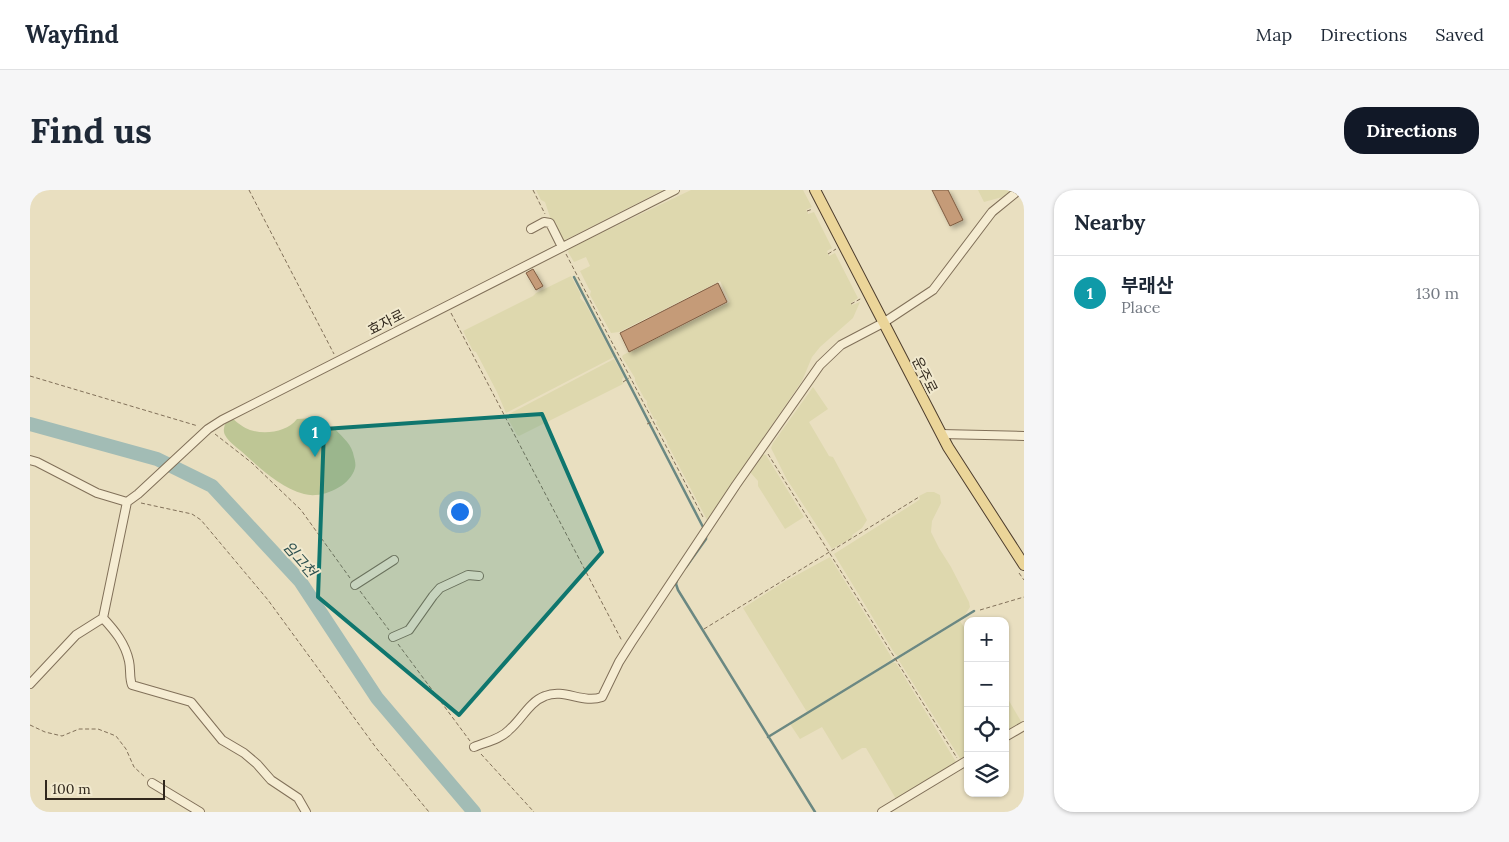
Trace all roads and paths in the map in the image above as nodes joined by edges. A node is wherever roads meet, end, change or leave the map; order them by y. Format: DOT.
graph roads {
  1 [pos="249,190"];
  2 [pos="533,190"];
  3 [pos="675,190"];
  4 [pos="815,190"];
  5 [pos="1018,190"];
  6 [pos="550,223"];
  7 [pos="531,229"];
  8 [pos="562,247"];
  9 [pos="869,294"];
  10 [pos="851,304"];
  11 [pos="447,305"];
  12 [pos="883,322"];
  13 [pos="338,361"];
  14 [pos="30,376"];
  15 [pos="630,378"];
  16 [pos="625,380"];
  17 [pos="653,421"];
  18 [pos="649,423"];
  19 [pos="205,431"];
  20 [pos="941,434"];
  21 [pos="1024,436"];
  22 [pos="761,449"];
  23 [pos="30,460"];
  24 [pos="919,497"];
  25 [pos="129,501"];
  26 [pos="706,530"];
  27 [pos="829,553"];
  28 [pos="394,560"];
  29 [pos="1024,565"];
  30 [pos="479,576"];
  31 [pos="355,585"];
  32 [pos="1024,597"];
  33 [pos="980,610"];
  34 [pos="103,618"];
  35 [pos="704,629"];
  36 [pos="393,637"];
  37 [pos="626,650"];
  38 [pos="30,684"];
  39 [pos="30,725"];
  40 [pos="1024,726"];
  41 [pos="1009,735"];
  42 [pos="474,746"];
  43 [pos="958,761"];
  44 [pos="964,762"];
  45 [pos="152,783"];
  46 [pos="200,812"];
  47 [pos="306,812"];
  48 [pos="429,812"];
  49 [pos="534,812"];
  50 [pos="882,812"];
  1 -- 13 [label="path"];
  2 -- 6 [label="path"];
  3 -- 8 [label="street, 효자로"];
  4 -- 9 [label="main road, 운주로"];
  5 -- 12 [label="street"];
  6 -- 7 [label="street"];
  6 -- 8 [label="street"];
  8 -- 11 [label="street, 효자로"];
  8 -- 15 [label="path"];
  9 -- 10 [label="path"];
  9 -- 12 [label="main road, 운주로"];
  11 -- 13 [label="street, 효자로"];
  11 -- 37 [label="path"];
  12 -- 20 [label="main road, 운주로"];
  12 -- 22 [label="street"];
  13 -- 19 [label="street, 효자로"];
  14 -- 19 [label="path"];
  15 -- 16 [label="path"];
  15 -- 17 [label="path"];
  17 -- 18 [label="path"];
  17 -- 26 [label="path"];
  19 -- 25 [label="street, 효자로"];
  19 -- 31 [label="path"];
  20 -- 21 [label="street"];
  20 -- 29 [label="main road, 운주로"];
  22 -- 26 [label="street"];
  22 -- 27 [label="path"];
  23 -- 25 [label="street"];
  24 -- 27 [label="path"];
  25 -- 34 [label="street"];
  25 -- 48 [label="path"];
  26 -- 37 [label="street"];
  27 -- 35 [label="path"];
  27 -- 43 [label="path"];
  28 -- 31 [label="street"];
  30 -- 36 [label="street"];
  31 -- 36 [label="path"];
  32 -- 33 [label="path"];
  34 -- 38 [label="street"];
  34 -- 47 [label="street"];
  36 -- 42 [label="path"];
  37 -- 42 [label="street"];
  39 -- 45 [label="path"];
  40 -- 41 [label="street"];
  42 -- 49 [label="path"];
  44 -- 50 [label="street"];
  45 -- 46 [label="street"];
}
